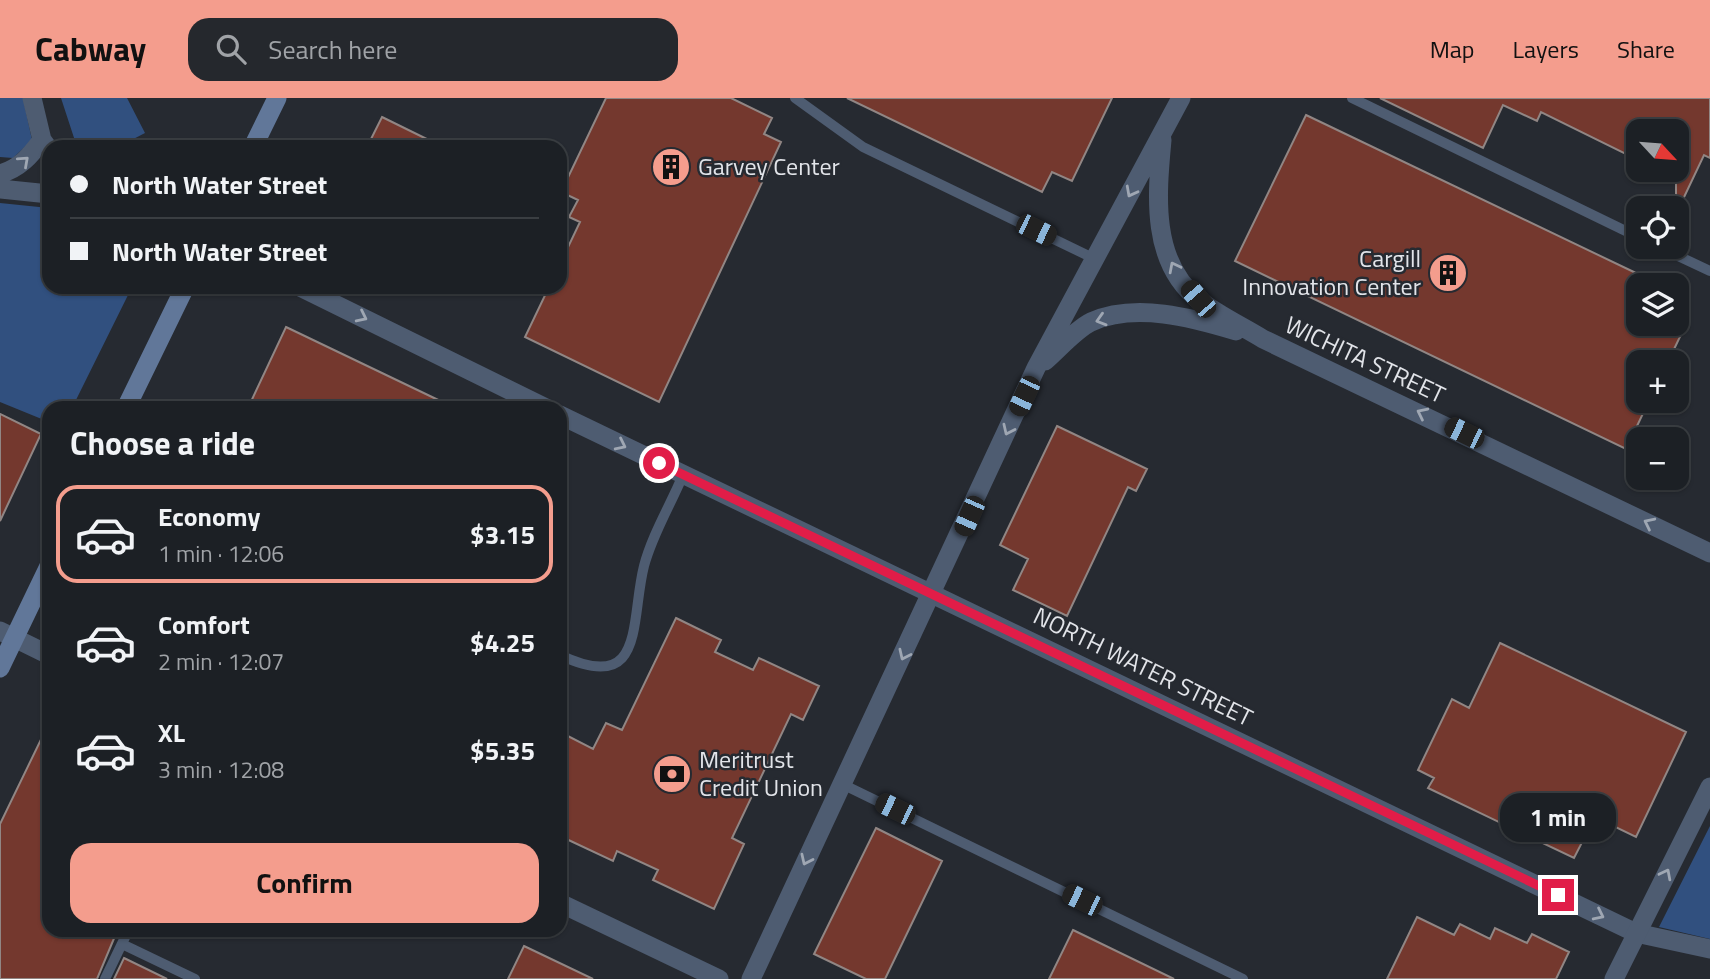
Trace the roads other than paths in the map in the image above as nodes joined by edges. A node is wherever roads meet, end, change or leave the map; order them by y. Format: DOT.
graph roads {
  1 [pos="32,98"];
  2 [pos="277,98"];
  3 [pos="795,98"];
  4 [pos="1181,98"];
  5 [pos="1352,98"];
  6 [pos="1163,132"];
  7 [pos="44,140"];
  8 [pos="256,140"];
  9 [pos="42,147"];
  10 [pos="0,174"];
  11 [pos="0,188"];
  12 [pos="42,193"];
  13 [pos="1626,231"];
  14 [pos="1095,259"];
  15 [pos="1684,259"];
  16 [pos="1710,271"];
  17 [pos="182,294"];
  18 [pos="314,294"];
  19 [pos="1263,339"];
  20 [pos="1037,368"];
  21 [pos="129,401"];
  22 [pos="532,401"];
  23 [pos="567,418"];
  24 [pos="683,475"];
  25 [pos="1710,553"];
  26 [pos="42,577"];
  27 [pos="933,593"];
  28 [pos="7,634"];
  29 [pos="42,652"];
  30 [pos="567,658"];
  31 [pos="0,668"];
  32 [pos="842,783"];
  33 [pos="1710,787"];
  34 [pos="567,906"];
  35 [pos="1636,933"];
  36 [pos="125,937"];
  37 [pos="122,944"];
  38 [pos="1710,948"];
  39 [pos="105,979"];
  40 [pos="195,979"];
  41 [pos="719,979"];
  42 [pos="751,979"];
  43 [pos="1243,979"];
  44 [pos="1614,979"];
  1 -- 7 [label="street"];
  2 -- 8 [label="main road"];
  3 -- 14 [label="lane"];
  4 -- 6 [label="street"];
  5 -- 13 [label="lane"];
  6 -- 14 [label="street, one-way"];
  19 -- 6 [label="street, one-way"];
  10 -- 9 [label="street, one-way"];
  11 -- 12 [label="street"];
  14 -- 20 [label="street"];
  15 -- 16 [label="lane"];
  17 -- 21 [label="main road"];
  18 -- 22 [label="street, one-way"];
  19 -- 20 [label="street, one-way"];
  25 -- 19 [label="street, WICHITA STREET, one-way"];
  20 -- 27 [label="street, one-way"];
  23 -- 24 [label="street, NORTH WATER STREET, one-way"];
  24 -- 27 [label="street, NORTH WATER STREET"];
  24 -- 30 [label="lane"];
  26 -- 28 [label="main road"];
  27 -- 32 [label="street, one-way"];
  27 -- 35 [label="street, NORTH WATER STREET, one-way"];
  28 -- 29 [label="street"];
  28 -- 31 [label="main road"];
  32 -- 42 [label="street, one-way"];
  32 -- 43 [label="lane"];
  35 -- 33 [label="street, one-way"];
  34 -- 41 [label="street"];
  35 -- 38 [label="street, NORTH WATER STREET"];
  35 -- 44 [label="street"];
  36 -- 37 [label="lane"];
  37 -- 39 [label="lane"];
  37 -- 40 [label="lane"];
}
